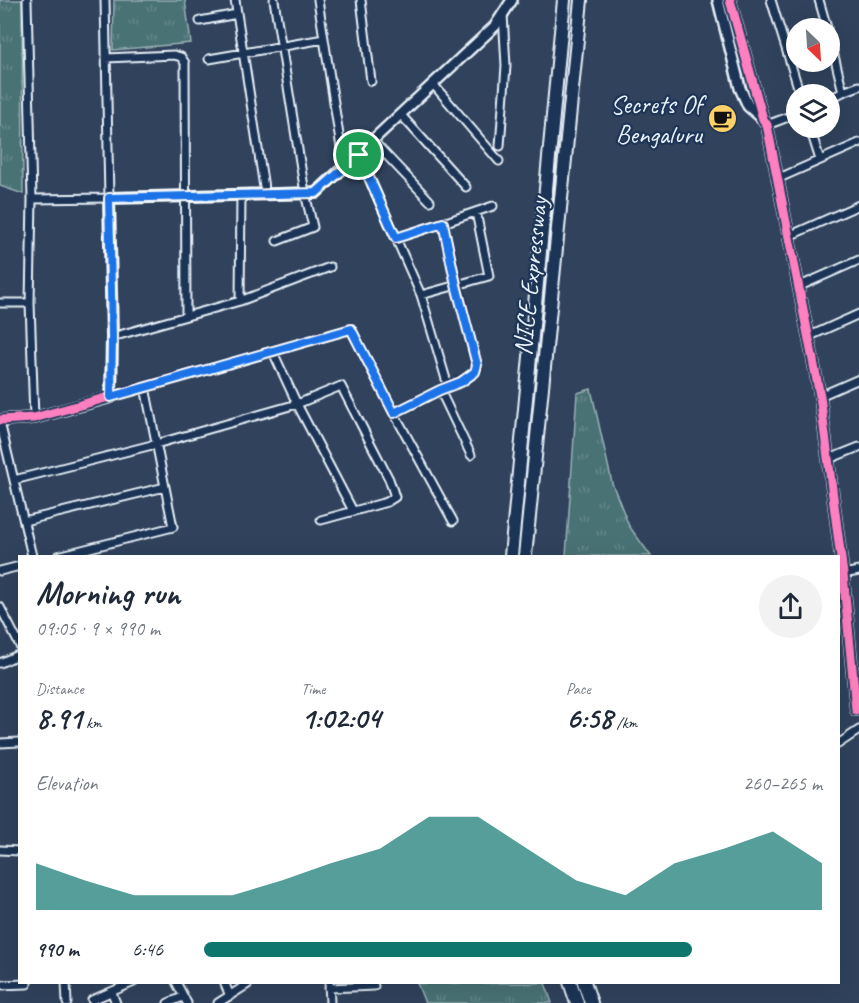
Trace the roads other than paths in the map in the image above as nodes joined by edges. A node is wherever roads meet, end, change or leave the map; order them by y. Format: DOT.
graph roads {
  1 [pos="27,0"];
  2 [pos="105,0"];
  3 [pos="235,0"];
  4 [pos="274,0"];
  5 [pos="318,0"];
  6 [pos="361,0"];
  7 [pos="512,0"];
  8 [pos="564,0"];
  9 [pos="581,0"];
  10 [pos="718,0"];
  11 [pos="730,0"];
  12 [pos="771,0"];
  13 [pos="819,0"];
  14 [pos="237,14"];
  15 [pos="503,14"];
  16 [pos="824,18"];
  17 [pos="200,21"];
  18 [pos="324,39"];
  19 [pos="282,46"];
  20 [pos="243,53"];
  21 [pos="106,58"];
  22 [pos="209,59"];
  23 [pos="838,72"];
  24 [pos="371,81"];
  25 [pos="433,84"];
  26 [pos="797,84"];
  27 [pos="859,86"];
  28 [pos="843,92"];
  29 [pos="840,94"];
  30 [pos="401,114"];
  31 [pos="786,117"];
  32 [pos="765,122"];
  33 [pos="813,138"];
  34 [pos="373,141"];
  35 [pos="859,143"];
  36 [pos="500,146"];
  37 [pos="359,155"];
  38 [pos="820,160"];
  39 [pos="500,161"];
  40 [pos="344,167"];
  41 [pos="777,179"];
  42 [pos="466,187"];
  43 [pos="305,193"];
  44 [pos="265,194"];
  45 [pos="241,195"];
  46 [pos="185,196"];
  47 [pos="109,198"];
  48 [pos="32,199"];
  49 [pos="430,201"];
  50 [pos="859,205"];
  51 [pos="493,206"];
  52 [pos="476,212"];
  53 [pos="443,223"];
  54 [pos="789,236"];
  55 [pos="396,238"];
  56 [pos="277,241"];
  57 [pos="859,260"];
  58 [pos="330,267"];
  59 [pos="456,285"];
  60 [pos="800,286"];
  61 [pos="421,295"];
  62 [pos="240,301"];
  63 [pos="0,303"];
  64 [pos="30,303"];
  65 [pos="859,314"];
  66 [pos="186,316"];
  67 [pos="810,336"];
  68 [pos="112,337"];
  69 [pos="273,352"];
  70 [pos="859,379"];
  71 [pos="448,386"];
  72 [pos="145,387"];
  73 [pos="440,390"];
  74 [pos="820,396"];
  75 [pos="111,397"];
  76 [pos="297,405"];
  77 [pos="394,413"];
  78 [pos="34,418"];
  79 [pos="0,421"];
  80 [pos="156,444"];
  81 [pos="859,447"];
  82 [pos="471,455"];
  83 [pos="829,459"];
  84 [pos="14,480"];
  85 [pos="165,487"];
  86 [pos="353,511"];
  87 [pos="321,520"];
  88 [pos="24,521"];
  89 [pos="453,521"];
  90 [pos="32,555"];
  91 [pos="62,555"];
  92 [pos="511,555"];
  93 [pos="525,555"];
  94 [pos="18,566"];
  95 [pos="0,571"];
  96 [pos="859,571"];
  97 [pos="843,574"];
  98 [pos="0,607"];
  99 [pos="18,642"];
  100 [pos="18,655"];
  101 [pos="0,663"];
  102 [pos="858,710"];
  103 [pos="859,730"];
  104 [pos="18,742"];
  105 [pos="0,743"];
  106 [pos="840,743"];
  107 [pos="0,850"];
  108 [pos="18,851"];
  109 [pos="27,984"];
  110 [pos="66,984"];
  111 [pos="130,984"];
  112 [pos="177,984"];
  113 [pos="225,984"];
  114 [pos="248,984"];
  115 [pos="571,984"];
  116 [pos="585,984"];
  117 [pos="0,985"];
  118 [pos="329,985"];
  119 [pos="374,986"];
  120 [pos="112,993"];
  121 [pos="230,996"];
  122 [pos="92,1000"];
  123 [pos="185,1000"];
  124 [pos="67,1003"];
  125 [pos="116,1003"];
  126 [pos="168,1003"];
  127 [pos="218,1003"];
  128 [pos="330,1003"];
  129 [pos="577,1003"];
  130 [pos="591,1003"];
  1 -- 48 [label="street"];
  2 -- 21 [label="street"];
  3 -- 14 [label="street"];
  4 -- 19 [label="street"];
  5 -- 18 [label="street"];
  6 -- 24 [label="street"];
  7 -- 15 [label="street"];
  8 -- 92 [label="highway, NICE Expressway"];
  9 -- 93 [label="highway, NICE Expressway"];
  10 -- 32 [label="street"];
  11 -- 32 [label="street"];
  12 -- 26 [label="street"];
  13 -- 16 [label="street"];
  14 -- 17 [label="street"];
  14 -- 20 [label="street"];
  15 -- 25 [label="street"];
  15 -- 36 [label="street"];
  18 -- 19 [label="street"];
  18 -- 40 [label="street"];
  19 -- 20 [label="street"];
  19 -- 43 [label="street"];
  20 -- 22 [label="street"];
  20 -- 44 [label="street"];
  21 -- 46 [label="street"];
  21 -- 47 [label="street"];
  23 -- 28 [label="street"];
  25 -- 30 [label="street"];
  25 -- 39 [label="street"];
  27 -- 28 [label="street"];
  28 -- 29 [label="street"];
  30 -- 34 [label="street"];
  30 -- 42 [label="street"];
  31 -- 32 [label="street"];
  32 -- 41 [label="street"];
  33 -- 38 [label="street"];
  34 -- 37 [label="street"];
  34 -- 49 [label="street"];
  35 -- 38 [label="street"];
  37 -- 40 [label="street"];
  37 -- 55 [label="street"];
  38 -- 41 [label="street"];
  40 -- 43 [label="street"];
  41 -- 54 [label="street"];
  43 -- 44 [label="street"];
  43 -- 56 [label="street"];
  44 -- 45 [label="street"];
  45 -- 46 [label="street"];
  45 -- 62 [label="street"];
  46 -- 47 [label="street"];
  46 -- 66 [label="street"];
  47 -- 48 [label="street"];
  47 -- 68 [label="street"];
  48 -- 64 [label="street"];
  50 -- 54 [label="street"];
  51 -- 52 [label="street"];
  52 -- 53 [label="street"];
  52 -- 59 [label="street"];
  53 -- 55 [label="street"];
  53 -- 59 [label="street"];
  54 -- 60 [label="street"];
  55 -- 61 [label="street"];
  57 -- 60 [label="street"];
  58 -- 62 [label="street"];
  59 -- 61 [label="street"];
  59 -- 71 [label="street"];
  60 -- 67 [label="street"];
  61 -- 71 [label="street"];
  62 -- 66 [label="street"];
  63 -- 64 [label="street"];
  64 -- 78 [label="street"];
  65 -- 67 [label="street"];
  66 -- 68 [label="street"];
  67 -- 74 [label="street"];
  68 -- 75 [label="street"];
  69 -- 72 [label="street"];
  69 -- 76 [label="street"];
  69 -- 77 [label="street"];
  70 -- 74 [label="street"];
  71 -- 73 [label="street"];
  72 -- 75 [label="street"];
  72 -- 80 [label="street"];
  73 -- 77 [label="street"];
  73 -- 82 [label="street"];
  74 -- 83 [label="street"];
  75 -- 78 [label="street"];
  76 -- 80 [label="street"];
  76 -- 86 [label="street"];
  76 -- 86 [label="street"];
  77 -- 89 [label="street"];
  78 -- 79 [label="street"];
  79 -- 84 [label="street"];
  80 -- 84 [label="street"];
  80 -- 85 [label="street"];
  81 -- 83 [label="street"];
  83 -- 97 [label="street"];
  84 -- 88 [label="street"];
  85 -- 88 [label="street"];
  85 -- 91 [label="street"];
  86 -- 87 [label="street"];
  88 -- 90 [label="street"];
  94 -- 95 [label="street"];
  96 -- 97 [label="street"];
  97 -- 102 [label="street"];
  98 -- 99 [label="street"];
  100 -- 101 [label="street"];
  103 -- 106 [label="street"];
  104 -- 105 [label="street"];
  107 -- 108 [label="street"];
  109 -- 117 [label="street"];
  110 -- 124 [label="street"];
  111 -- 120 [label="street"];
  112 -- 123 [label="street"];
  113 -- 121 [label="street"];
  114 -- 121 [label="street"];
  115 -- 129 [label="highway"];
  116 -- 130 [label="highway"];
  118 -- 119 [label="street"];
  118 -- 128 [label="street"];
  120 -- 122 [label="street"];
  120 -- 125 [label="street"];
  121 -- 127 [label="street"];
  123 -- 126 [label="street"];
}
